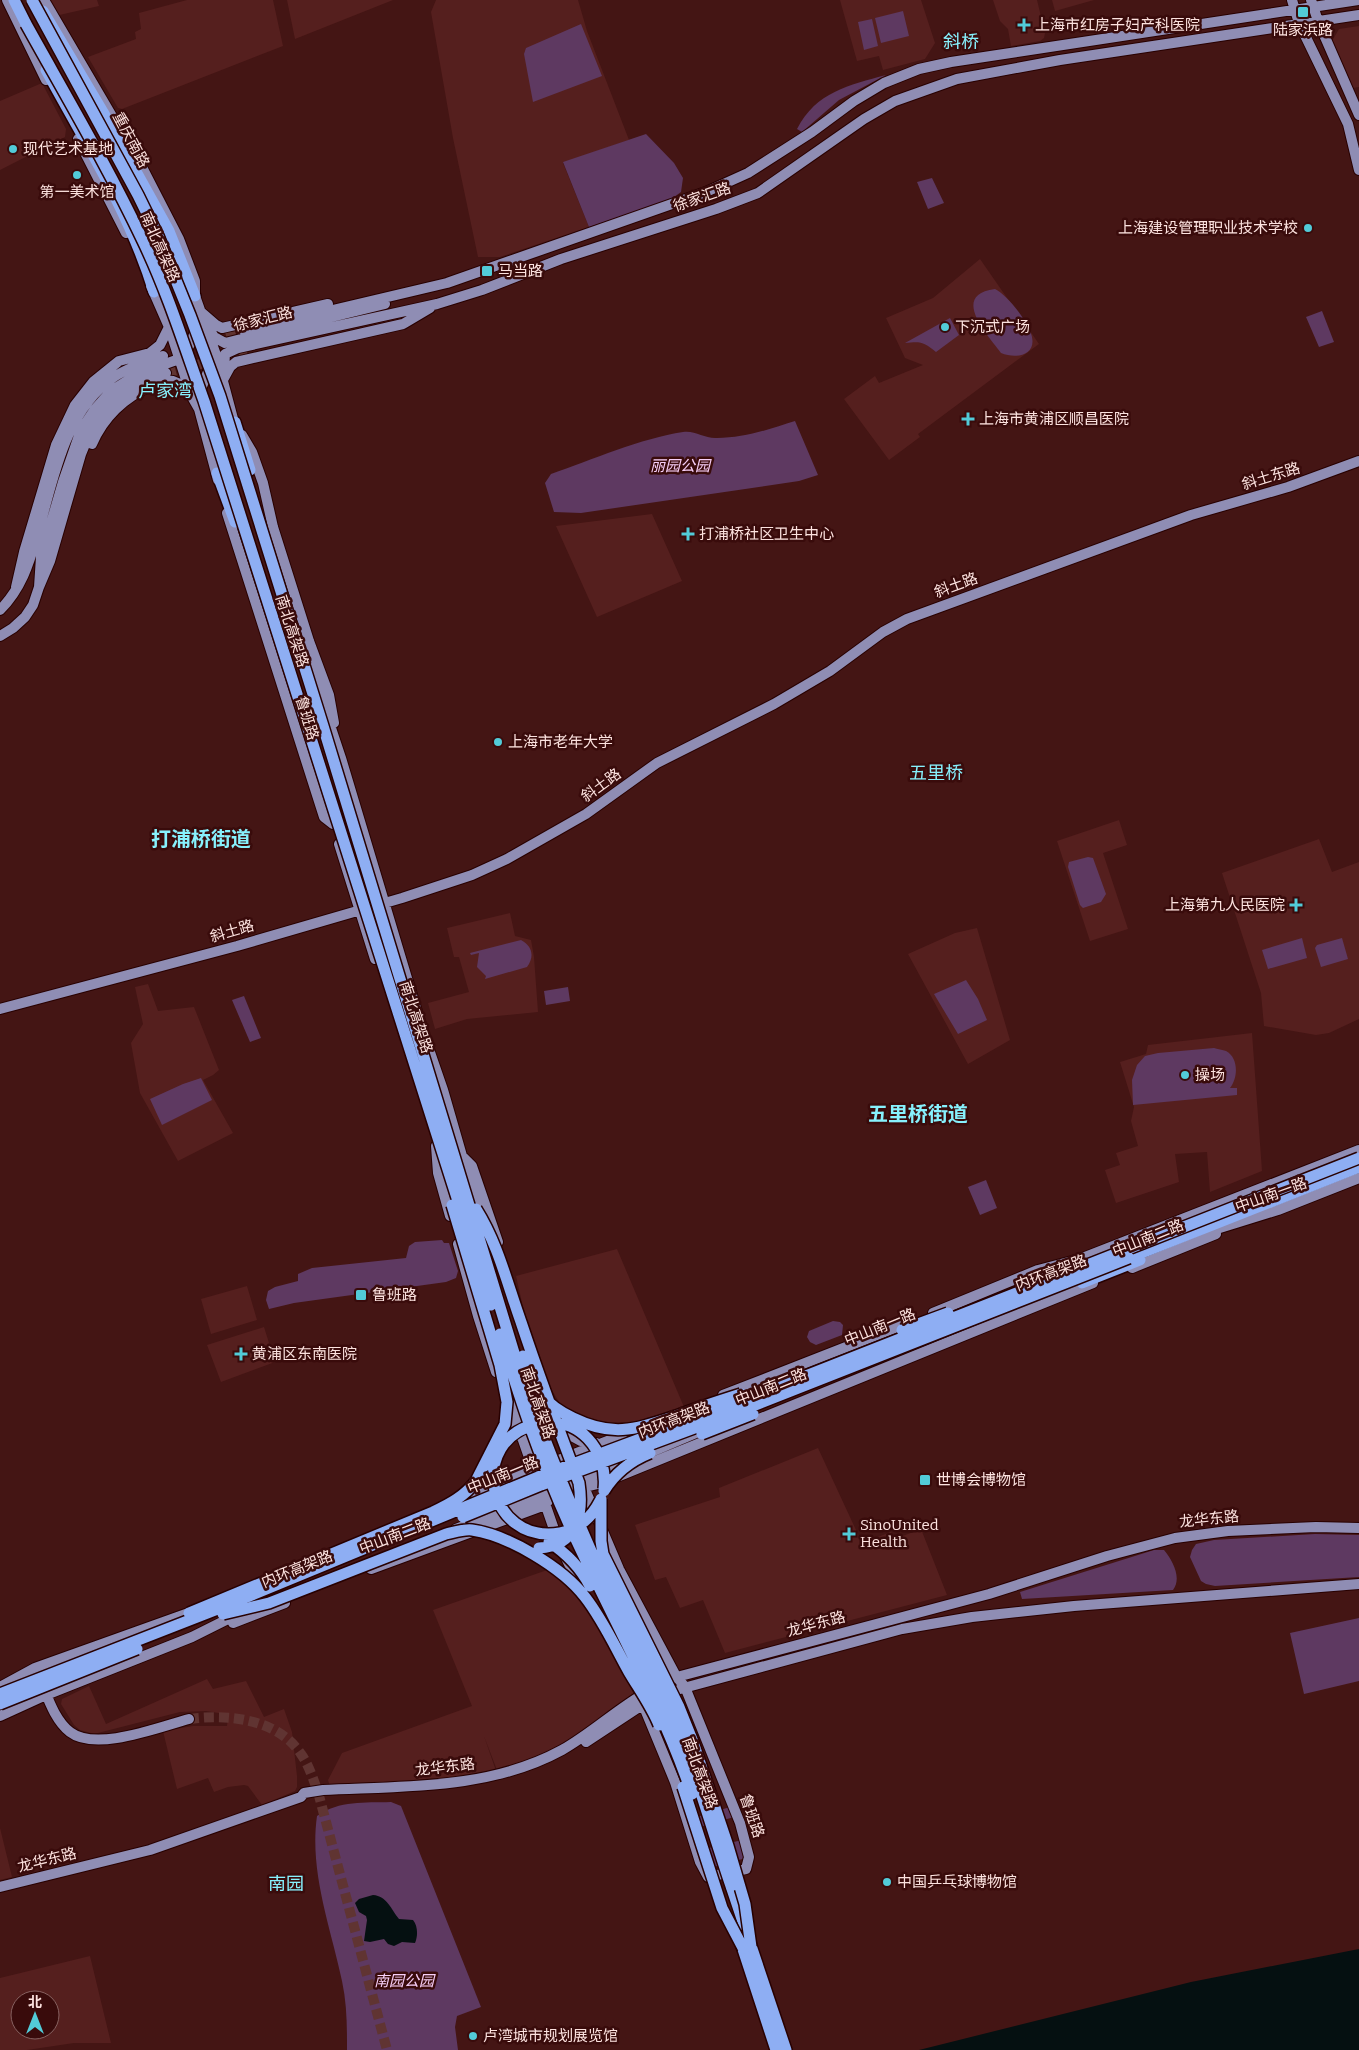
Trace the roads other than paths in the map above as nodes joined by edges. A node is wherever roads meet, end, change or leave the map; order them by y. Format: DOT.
graph roads {
  1 [pos="7,0"];
  2 [pos="12,0"];
  3 [pos="34,0"];
  4 [pos="44,0"];
  5 [pos="1359,0"];
  6 [pos="1312,4"];
  7 [pos="1293,5"];
  8 [pos="1359,15"];
  9 [pos="1318,21"];
  10 [pos="1299,23"];
  11 [pos="26,24"];
  12 [pos="1359,115"];
  13 [pos="1359,170"];
  14 [pos="447,283"];
  15 [pos="154,292"];
  16 [pos="195,296"];
  17 [pos="437,304"];
  18 [pos="199,310"];
  19 [pos="169,327"];
  20 [pos="244,332"];
  21 [pos="235,342"];
  22 [pos="248,352"];
  23 [pos="216,355"];
  24 [pos="163,356"];
  25 [pos="179,359"];
  26 [pos="166,373"];
  27 [pos="223,379"];
  28 [pos="191,395"];
  29 [pos="199,409"];
  30 [pos="235,422"];
  31 [pos="1359,461"];
  32 [pos="217,473"];
  33 [pos="1191,515"];
  34 [pos="16,587"];
  35 [pos="39,587"];
  36 [pos="0,610"];
  37 [pos="274,628"];
  38 [pos="0,636"];
  39 [pos="270,646"];
  40 [pos="328,720"];
  41 [pos="340,780"];
  42 [pos="329,802"];
  43 [pos="353,804"];
  44 [pos="337,828"];
  45 [pos="385,903"];
  46 [pos="359,910"];
  47 [pos="0,1009"];
  48 [pos="441,1142"];
  49 [pos="1359,1150"];
  50 [pos="1359,1158"];
  51 [pos="1359,1167"];
  52 [pos="1359,1178"];
  53 [pos="476,1209"];
  54 [pos="1225,1227"];
  55 [pos="1129,1258"];
  56 [pos="1080,1259"];
  57 [pos="1082,1283"];
  58 [pos="1028,1288"];
  59 [pos="852,1374"];
  60 [pos="796,1389"];
  61 [pos="542,1393"];
  62 [pos="552,1407"];
  63 [pos="505,1424"];
  64 [pos="554,1426"];
  65 [pos="568,1426"];
  66 [pos="617,1430"];
  67 [pos="637,1430"];
  68 [pos="583,1434"];
  69 [pos="602,1444"];
  70 [pos="500,1450"];
  71 [pos="570,1458"];
  72 [pos="481,1473"];
  73 [pos="540,1473"];
  74 [pos="516,1478"];
  75 [pos="579,1484"];
  76 [pos="602,1495"];
  77 [pos="483,1500"];
  78 [pos="543,1500"];
  79 [pos="519,1515"];
  80 [pos="482,1519"];
  81 [pos="1359,1528"];
  82 [pos="528,1530"];
  83 [pos="515,1545"];
  84 [pos="1359,1584"];
  85 [pos="242,1594"];
  86 [pos="223,1614"];
  87 [pos="192,1636"];
  88 [pos="116,1648"];
  89 [pos="35,1668"];
  90 [pos="676,1676"];
  91 [pos="0,1687"];
  92 [pos="685,1687"];
  93 [pos="0,1694"];
  94 [pos="46,1695"];
  95 [pos="641,1701"];
  96 [pos="0,1704"];
  97 [pos="0,1716"];
  98 [pos="189,1719"];
  99 [pos="657,1720"];
  100 [pos="0,1888"];
  101 [pos="747,1948"];
  102 [pos="776,2050"];
  103 [pos="786,2050"];
  1 -- 15 [label="main road"];
  2 -- 11 [label="highway, 南北高架路"];
  2 -- 15 [label="main road"];
  3 -- 16 [label="highway, bridge"];
  3 -- 16 [label="main road, 重庆南路"];
  3 -- 40 [label="highway, 南北高架路, bridge"];
  4 -- 16 [label="main road, 重庆南路"];
  5 -- 6 [label="main road"];
  6 -- 7 [label="main road"];
  6 -- 9 [label="main road"];
  7 -- 10 [label="main road"];
  7 -- 14 [label="main road, 徐家汇路"];
  8 -- 9 [label="main road"];
  9 -- 10 [label="main road"];
  9 -- 12 [label="main road"];
  10 -- 13 [label="main road"];
  10 -- 17 [label="main road, 徐家汇路"];
  11 -- 15 [label="highway, bridge"];
  11 -- 44 [label="highway, 南北高架路, bridge"];
  14 -- 18 [label="main road"];
  14 -- 20 [label="main road, 徐家汇路"];
  14 -- 21 [label="main road, 徐家汇路"];
  15 -- 19 [label="main road"];
  16 -- 18 [label="main road, 重庆南路"];
  17 -- 22 [label="main road"];
  17 -- 27 [label="main road, 徐家汇路"];
  18 -- 21 [label="main road, 徐家汇路"];
  18 -- 23 [label="main road, 重庆南路"];
  18 -- 25 [label="main road"];
  19 -- 25 [label="main road"];
  19 -- 34 [label="main road"];
  21 -- 23 [label="main road"];
  23 -- 27 [label="main road, 鲁班路"];
  23 -- 29 [label="main road"];
  24 -- 34 [label="main road"];
  25 -- 28 [label="main road, 鲁班路"];
  25 -- 35 [label="main road"];
  26 -- 35 [label="main road"];
  27 -- 30 [label="main road, 鲁班路"];
  28 -- 29 [label="main road, 鲁班路"];
  28 -- 35 [label="main road"];
  29 -- 32 [label="main road, 鲁班路"];
  30 -- 40 [label="highway, bridge"];
  30 -- 40 [label="main road, 鲁班路"];
  30 -- 40 [label="main road, 鲁班路"];
  31 -- 33 [label="main road, 斜土东路"];
  32 -- 37 [label="main road, 鲁班路"];
  32 -- 39 [label="main road, 鲁班路"];
  32 -- 44 [label="highway, bridge"];
  33 -- 45 [label="main road, 斜土路"];
  34 -- 36 [label="main road"];
  35 -- 38 [label="main road"];
  37 -- 39 [label="main road"];
  37 -- 42 [label="main road, 鲁班路"];
  39 -- 44 [label="main road, 鲁班路"];
  40 -- 41 [label="main road, 鲁班路"];
  40 -- 43 [label="main road, 鲁班路"];
  40 -- 48 [label="highway, 南北高架路, bridge"];
  41 -- 42 [label="main road, 鲁班路"];
  41 -- 43 [label="main road, 鲁班路"];
  42 -- 44 [label="main road, 鲁班路"];
  43 -- 45 [label="main road, 鲁班路"];
  44 -- 46 [label="main road, 鲁班路"];
  44 -- 48 [label="highway, 南北高架路, bridge"];
  45 -- 46 [label="main road, 斜土路"];
  45 -- 61 [label="main road, 鲁班路"];
  46 -- 47 [label="main road, 斜土路"];
  46 -- 48 [label="main road, 鲁班路"];
  48 -- 53 [label="highway, bridge"];
  48 -- 63 [label="highway, bridge"];
  48 -- 73 [label="main road, 鲁班路"];
  48 -- 101 [label="highway, 南北高架路, bridge"];
  49 -- 56 [label="main road, 中山南一路"];
  50 -- 58 [label="highway, 内环高架路, bridge"];
  51 -- 55 [label="highway, 内环高架路"];
  52 -- 54 [label="main road, 中山南一路"];
  53 -- 62 [label="highway, bridge"];
  53 -- 83 [label="highway, bridge"];
  54 -- 57 [label="highway"];
  54 -- 75 [label="main road, 中山南一路"];
  55 -- 57 [label="highway, bridge"];
  55 -- 60 [label="highway, 内环高架路, bridge"];
  56 -- 67 [label="main road, 中山南一路"];
  56 -- 71 [label="main road, 中山南一路"];
  57 -- 59 [label="highway"];
  58 -- 66 [label="highway, bridge"];
  58 -- 88 [label="highway, 内环高架路, bridge"];
  59 -- 60 [label="highway, bridge"];
  59 -- 76 [label="highway, bridge"];
  60 -- 86 [label="highway, 内环高架路, bridge"];
  61 -- 64 [label="main road, 鲁班路"];
  61 -- 67 [label="main road"];
  62 -- 65 [label="highway, bridge"];
  62 -- 66 [label="highway, bridge"];
  63 -- 70 [label="highway, bridge"];
  63 -- 72 [label="highway, bridge"];
  64 -- 69 [label="main road"];
  64 -- 71 [label="main road, 鲁班路"];
  65 -- 68 [label="highway, bridge"];
  65 -- 70 [label="highway, bridge"];
  66 -- 68 [label="highway, bridge"];
  67 -- 69 [label="main road, 中山南一路"];
  68 -- 76 [label="highway, bridge"];
  69 -- 71 [label="main road, 中山南一路"];
  70 -- 72 [label="highway, bridge"];
  70 -- 82 [label="highway, bridge"];
  71 -- 73 [label="main road, 中山南二路"];
  71 -- 75 [label="main road, 鲁班路"];
  72 -- 88 [label="highway, bridge"];
  73 -- 74 [label="main road, 中山南二路"];
  73 -- 75 [label="main road"];
  73 -- 77 [label="main road, 中山南一路"];
  73 -- 78 [label="main road, 鲁班路"];
  74 -- 77 [label="main road"];
  74 -- 85 [label="main road, 中山南二路"];
  75 -- 78 [label="main road, 中山南二路"];
  75 -- 90 [label="main road, 鲁班路"];
  76 -- 82 [label="highway, bridge"];
  76 -- 101 [label="highway, bridge"];
  77 -- 85 [label="main road, 中山南一路"];
  78 -- 79 [label="main road, 中山南二路"];
  78 -- 80 [label="main road, 中山南二路"];
  78 -- 95 [label="main road, 鲁班路"];
  79 -- 80 [label="main road"];
  79 -- 87 [label="main road, 中山南二路"];
  80 -- 87 [label="main road, 中山南二路"];
  81 -- 90 [label="main road, 龙华东路"];
  82 -- 99 [label="highway, bridge"];
  83 -- 86 [label="highway, bridge"];
  83 -- 99 [label="highway, bridge"];
  84 -- 92 [label="main road, 龙华东路"];
  85 -- 89 [label="main road, 中山南二路"];
  86 -- 96 [label="highway, 内环高架路, bridge"];
  87 -- 94 [label="main road, 中山南二路"];
  88 -- 93 [label="highway, 内环高架路, bridge"];
  89 -- 91 [label="main road, 中山南二路"];
  89 -- 94 [label="main road"];
  90 -- 92 [label="main road, 鲁班路"];
  90 -- 95 [label="main road, 龙华东路"];
  92 -- 95 [label="main road, 龙华东路"];
  92 -- 95 [label="main road, 鲁班路"];
  94 -- 97 [label="main road, 中山南二路"];
  94 -- 98 [label="main road"];
  95 -- 100 [label="main road, 龙华东路"];
  99 -- 101 [label="highway, bridge"];
  101 -- 102 [label="highway, 南北高架路"];
  101 -- 103 [label="highway, 南北高架路"];
}
